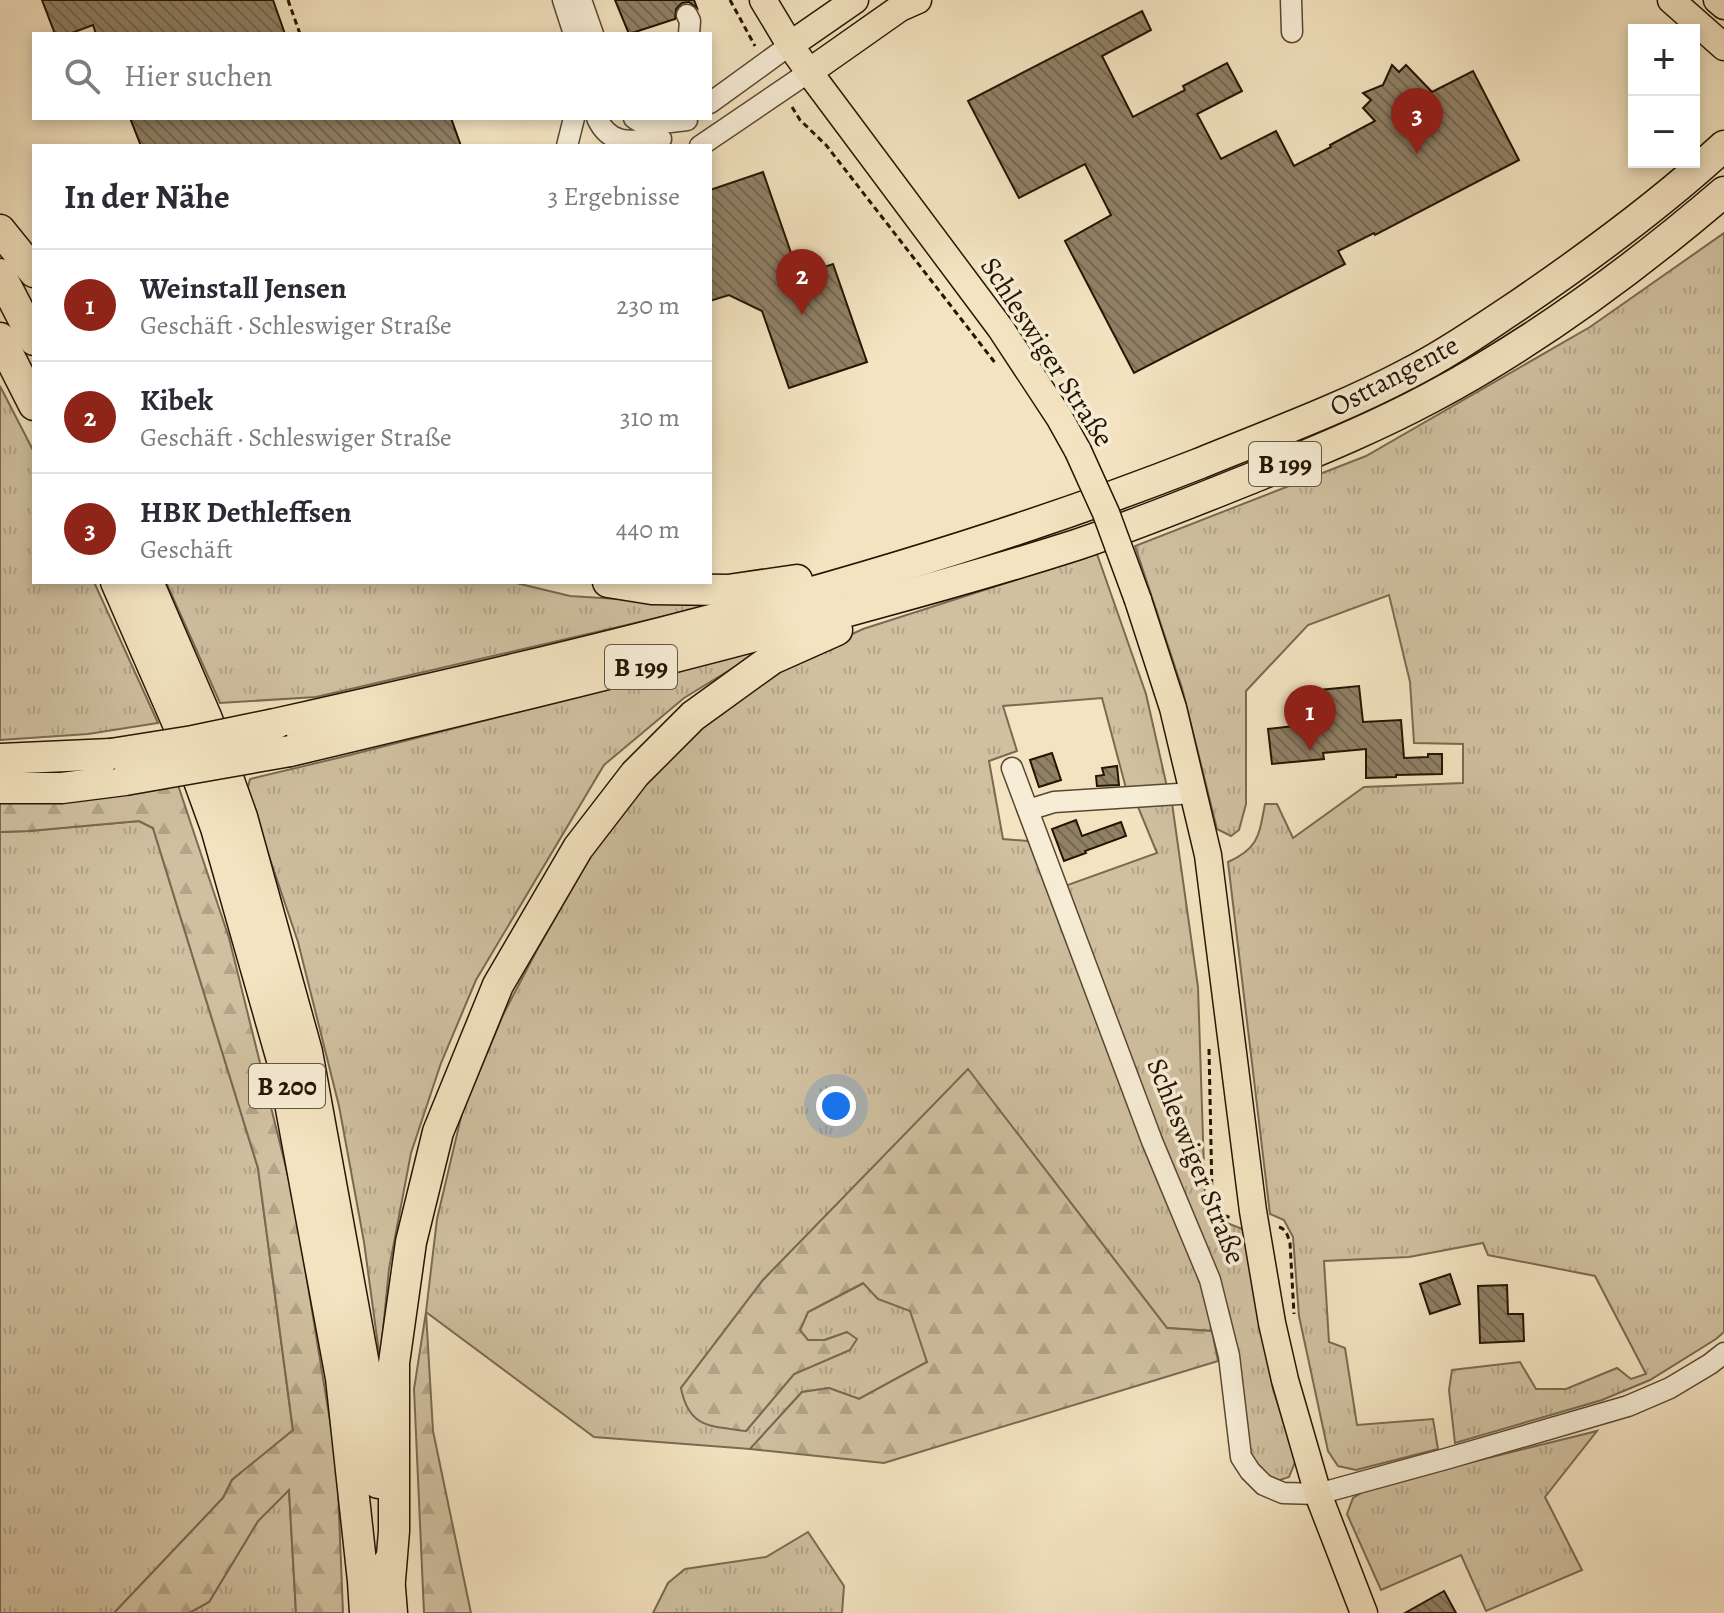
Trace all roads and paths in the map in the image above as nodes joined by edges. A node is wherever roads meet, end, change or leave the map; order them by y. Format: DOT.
graph roads {
  1 [pos="288,0"];
  2 [pos="763,0"];
  3 [pos="855,0"];
  4 [pos="918,0"];
  5 [pos="1291,0"];
  6 [pos="1671,0"];
  7 [pos="1717,0"];
  8 [pos="1724,6"];
  9 [pos="571,16"];
  10 [pos="299,32"];
  11 [pos="591,32"];
  12 [pos="1292,32"];
  13 [pos="790,45"];
  14 [pos="1724,47"];
  15 [pos="809,72"];
  16 [pos="781,90"];
  17 [pos="712,102"];
  18 [pos="574,120"];
  19 [pos="637,120"];
  20 [pos="681,120"];
  21 [pos="687,120"];
  22 [pos="605,132"];
  23 [pos="656,142"];
  24 [pos="568,144"];
  25 [pos="703,144"];
  26 [pos="1724,146"];
  27 [pos="1724,192"];
  28 [pos="0,230"];
  29 [pos="32,270"];
  30 [pos="0,274"];
  31 [pos="32,336"];
  32 [pos="0,338"];
  33 [pos="1001,370"];
  34 [pos="32,401"];
  35 [pos="975,543"];
  36 [pos="989,572"];
  37 [pos="117,584"];
  38 [pos="149,584"];
  39 [pos="621,584"];
  40 [pos="0,759"];
  41 [pos="118,767"];
  42 [pos="1012,768"];
  43 [pos="0,788"];
  44 [pos="1194,793"];
  45 [pos="1028,810"];
  46 [pos="1209,1041"];
  47 [pos="1241,1220"];
  48 [pos="1272,1224"];
  49 [pos="1294,1317"];
  50 [pos="1724,1353"];
  51 [pos="1318,1494"];
  52 [pos="390,1580"];
  53 [pos="365,1613"];
  54 [pos="392,1613"];
  55 [pos="1364,1613"];
  1 -- 10 [label="path"];
  2 -- 13 [label="main road, Schleswiger Straße"];
  3 -- 13 [label="main road"];
  4 -- 15 [label="main road"];
  5 -- 12 [label="street"];
  6 -- 14 [label="main road"];
  7 -- 8 [label="main road"];
  9 -- 11 [label="street"];
  13 -- 15 [label="main road, Schleswiger Straße"];
  13 -- 17 [label="street"];
  15 -- 16 [label="street"];
  15 -- 44 [label="main road, Schleswiger Straße, bridge"];
  16 -- 25 [label="street"];
  16 -- 33 [label="path"];
  18 -- 24 [label="street"];
  19 -- 20 [label="street"];
  21 -- 23 [label="street"];
  22 -- 23 [label="street"];
  26 -- 35 [label="highway, Osttangente / B 199"];
  27 -- 36 [label="highway, Osttangente / B 199"];
  28 -- 29 [label="highway"];
  30 -- 31 [label="highway"];
  32 -- 34 [label="highway"];
  35 -- 39 [label="highway, B 199"];
  35 -- 41 [label="highway, bridge"];
  36 -- 41 [label="highway, B 199, bridge"];
  36 -- 52 [label="highway"];
  37 -- 53 [label="highway, B 200"];
  38 -- 52 [label="highway, B 200"];
  40 -- 41 [label="highway"];
  41 -- 43 [label="highway, B 199"];
  42 -- 45 [label="street, Schleswiger Straße"];
  44 -- 45 [label="street"];
  44 -- 51 [label="main road, Schleswiger Straße"];
  45 -- 51 [label="street, Schleswiger Straße"];
  46 -- 47 [label="path"];
  48 -- 49 [label="path"];
  50 -- 51 [label="street, Schleswiger Straße"];
  51 -- 55 [label="main road, Schleswiger Straße"];
  52 -- 54 [label="highway, B 200"];
}
